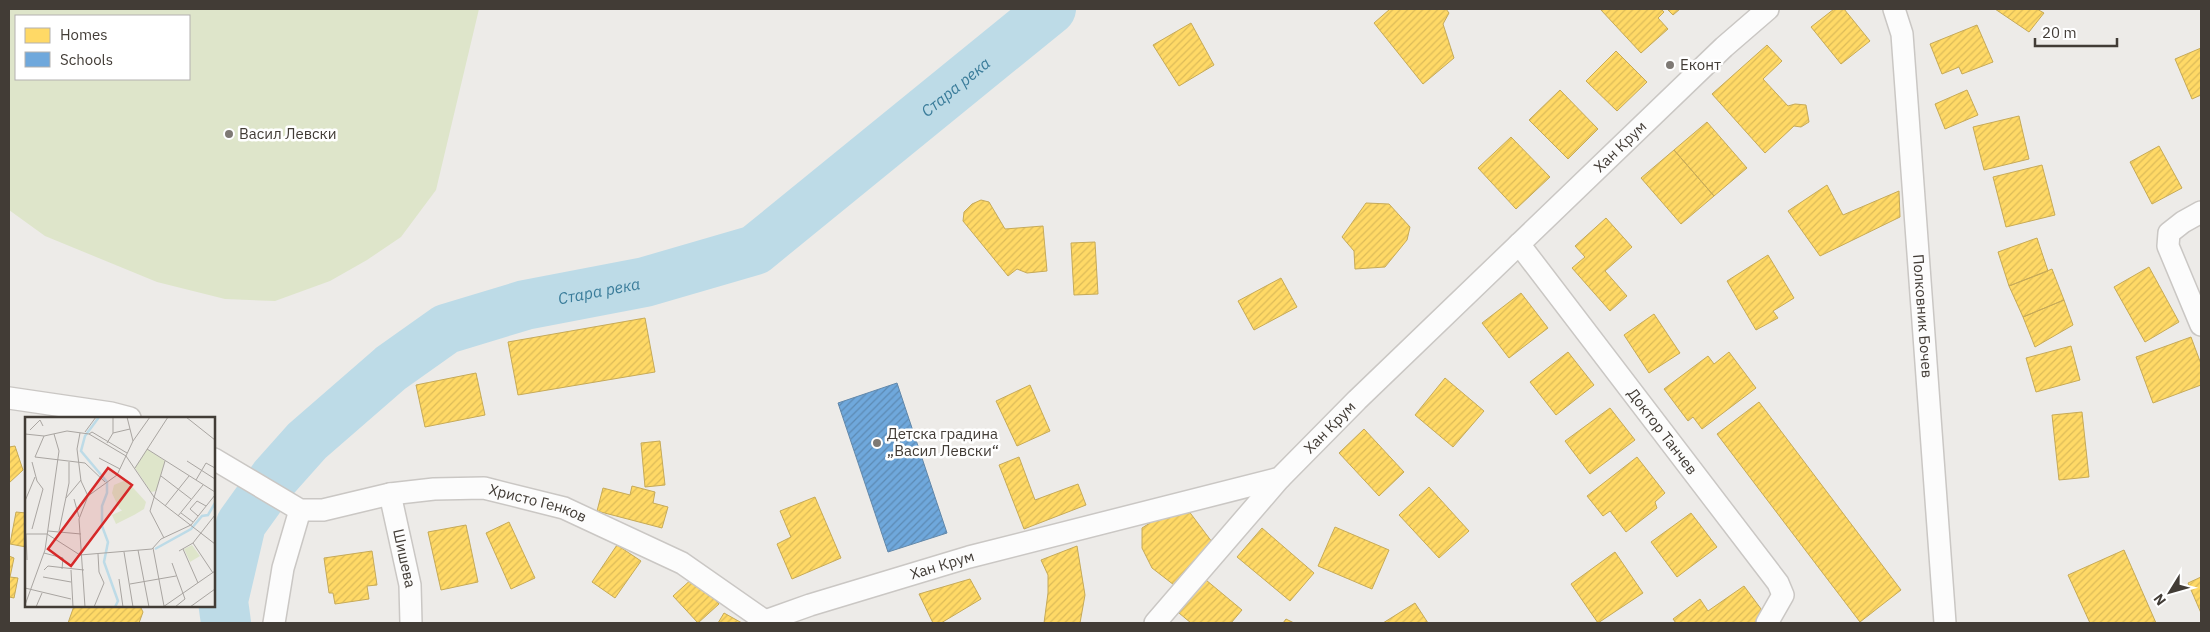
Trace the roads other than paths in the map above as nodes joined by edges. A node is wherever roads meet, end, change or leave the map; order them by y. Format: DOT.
graph roads {
  1 [pos="1768,9"];
  2 [pos="1894,9"];
  3 [pos="2201,212"];
  4 [pos="1519,244"];
  5 [pos="2201,325"];
  6 [pos="9,398"];
  7 [pos="126,417"];
  8 [pos="218,462"];
  9 [pos="1280,478"];
  10 [pos="390,494"];
  11 [pos="293,506"];
  12 [pos="765,622"];
  13 [pos="274,623"];
  14 [pos="411,623"];
  15 [pos="1155,623"];
  16 [pos="1767,623"];
  17 [pos="1945,623"];
  1 -- 4 [label="street, Хан Крум"];
  2 -- 17 [label="street, Полковник Бочев"];
  3 -- 5 [label="street"];
  4 -- 9 [label="street, Хан Крум"];
  4 -- 16 [label="street, Доктор Танчев"];
  6 -- 7 [label="street"];
  8 -- 11 [label="street"];
  9 -- 12 [label="street, Хан Крум"];
  9 -- 15 [label="street"];
  10 -- 11 [label="street, Христо Генков"];
  10 -- 12 [label="street, Христо Генков"];
  10 -- 14 [label="street, Шишева"];
  11 -- 13 [label="street"];
}
